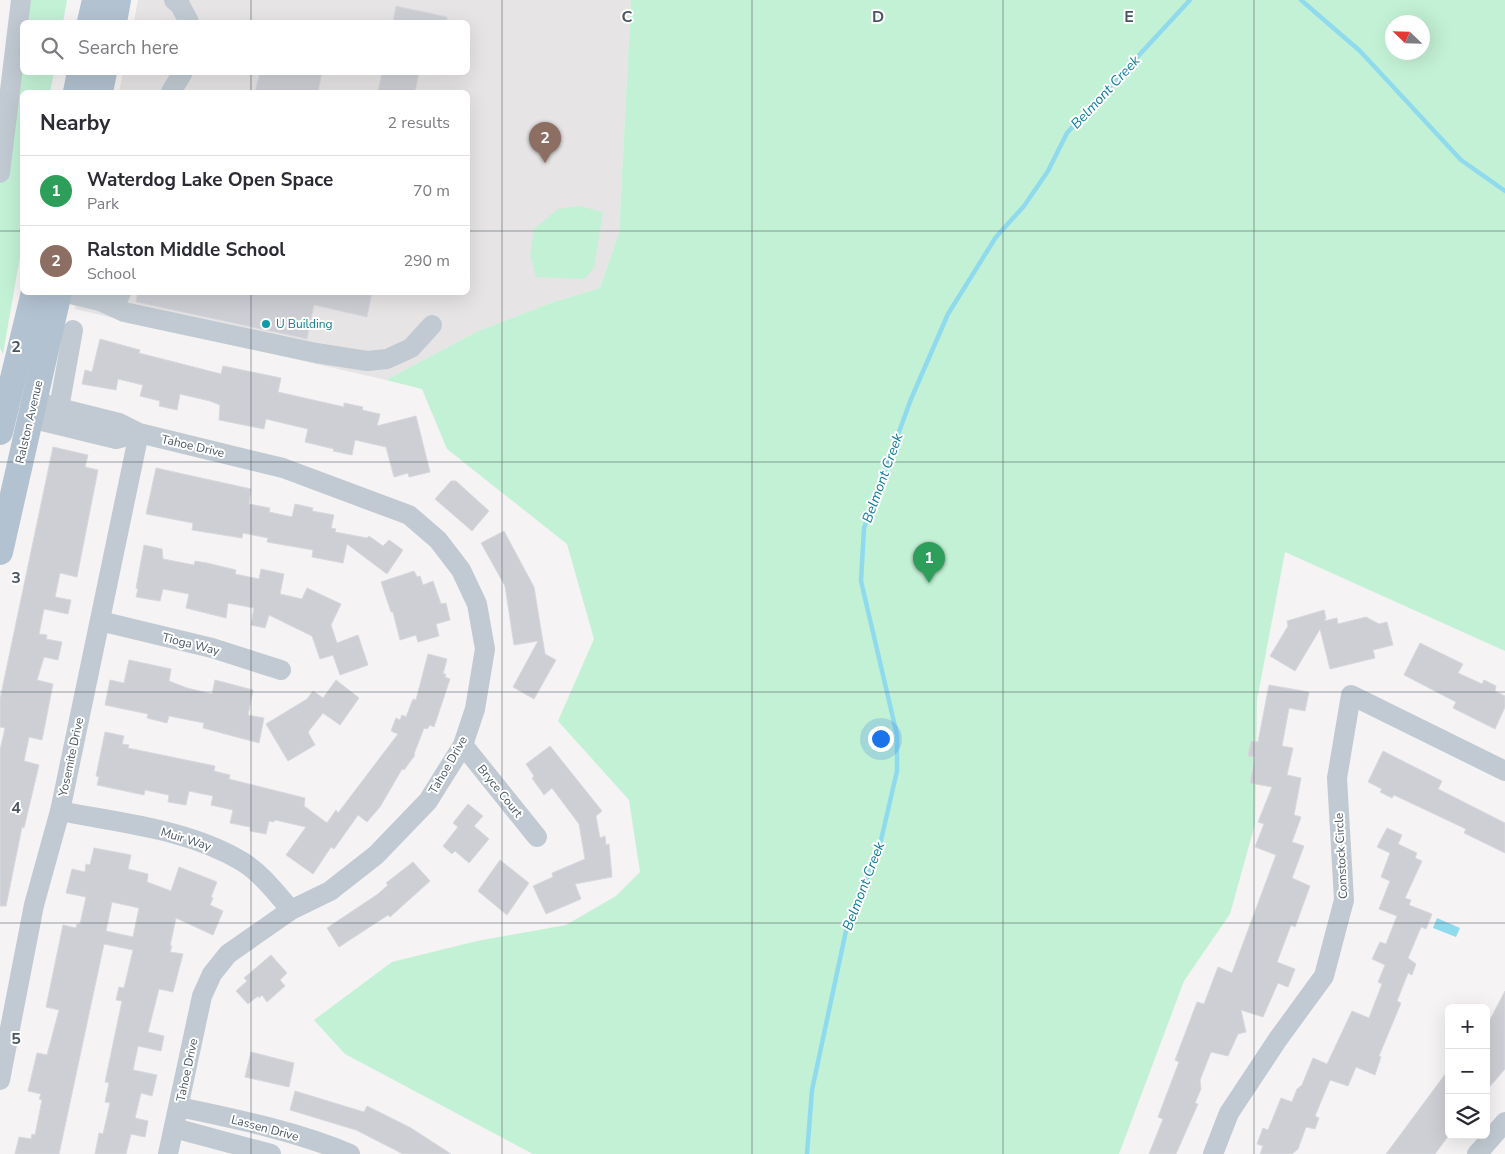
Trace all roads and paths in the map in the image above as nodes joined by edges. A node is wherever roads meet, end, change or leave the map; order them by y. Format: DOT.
graph roads {
  1 [pos="21,0"];
  2 [pos="174,0"];
  3 [pos="99,6"];
  4 [pos="112,20"];
  5 [pos="188,20"];
  6 [pos="79,75"];
  7 [pos="103,75"];
  8 [pos="181,75"];
  9 [pos="76,90"];
  10 [pos="100,90"];
  11 [pos="172,90"];
  12 [pos="0,173"];
  13 [pos="33,295"];
  14 [pos="60,295"];
  15 [pos="74,295"];
  16 [pos="120,295"];
  17 [pos="100,301"];
  18 [pos="432,325"];
  19 [pos="73,330"];
  20 [pos="7,406"];
  21 [pos="59,408"];
  22 [pos="32,411"];
  23 [pos="0,432"];
  24 [pos="138,433"];
  25 [pos="0,552"];
  26 [pos="100,621"];
  27 [pos="281,670"];
  28 [pos="463,745"];
  29 [pos="1505,771"];
  30 [pos="60,811"];
  31 [pos="537,837"];
  32 [pos="291,910"];
  33 [pos="0,1080"];
  34 [pos="179,1107"];
  35 [pos="1505,1122"];
  36 [pos="174,1128"];
  37 [pos="168,1154"];
  38 [pos="271,1154"];
  39 [pos="350,1154"];
  40 [pos="1214,1154"];
  41 [pos="1477,1154"];
  1 -- 12 [label="street"];
  2 -- 5 [label="street"];
  3 -- 4 [label="main road"];
  6 -- 9 [label="main road"];
  7 -- 10 [label="main road"];
  8 -- 11 [label="street"];
  13 -- 20 [label="main road, Ralston Avenue"];
  14 -- 22 [label="main road, Ralston Avenue"];
  15 -- 17 [label="street"];
  16 -- 17 [label="street"];
  17 -- 18 [label="street"];
  19 -- 21 [label="street"];
  20 -- 22 [label="main road"];
  20 -- 23 [label="main road, Ralston Avenue"];
  21 -- 22 [label="street, Tahoe Drive"];
  21 -- 24 [label="street, Tahoe Drive"];
  22 -- 24 [label="street, Tahoe Drive"];
  22 -- 25 [label="main road, Ralston Avenue"];
  24 -- 26 [label="street, Yosemite Drive"];
  24 -- 28 [label="street, Tahoe Drive"];
  26 -- 27 [label="street, Tioga Way"];
  26 -- 30 [label="street, Yosemite Drive"];
  28 -- 31 [label="street, Bryce Court"];
  28 -- 32 [label="street, Tahoe Drive"];
  29 -- 40 [label="street, Comstock Circle"];
  30 -- 32 [label="street, Muir Way"];
  30 -- 33 [label="street, Yosemite Drive"];
  32 -- 34 [label="street, Tahoe Drive"];
  34 -- 36 [label="street, Tahoe Drive"];
  34 -- 39 [label="street, Lassen Drive"];
  35 -- 41 [label="street"];
  36 -- 37 [label="street, Tahoe Drive"];
  36 -- 38 [label="street, Lassen Drive"];
}
